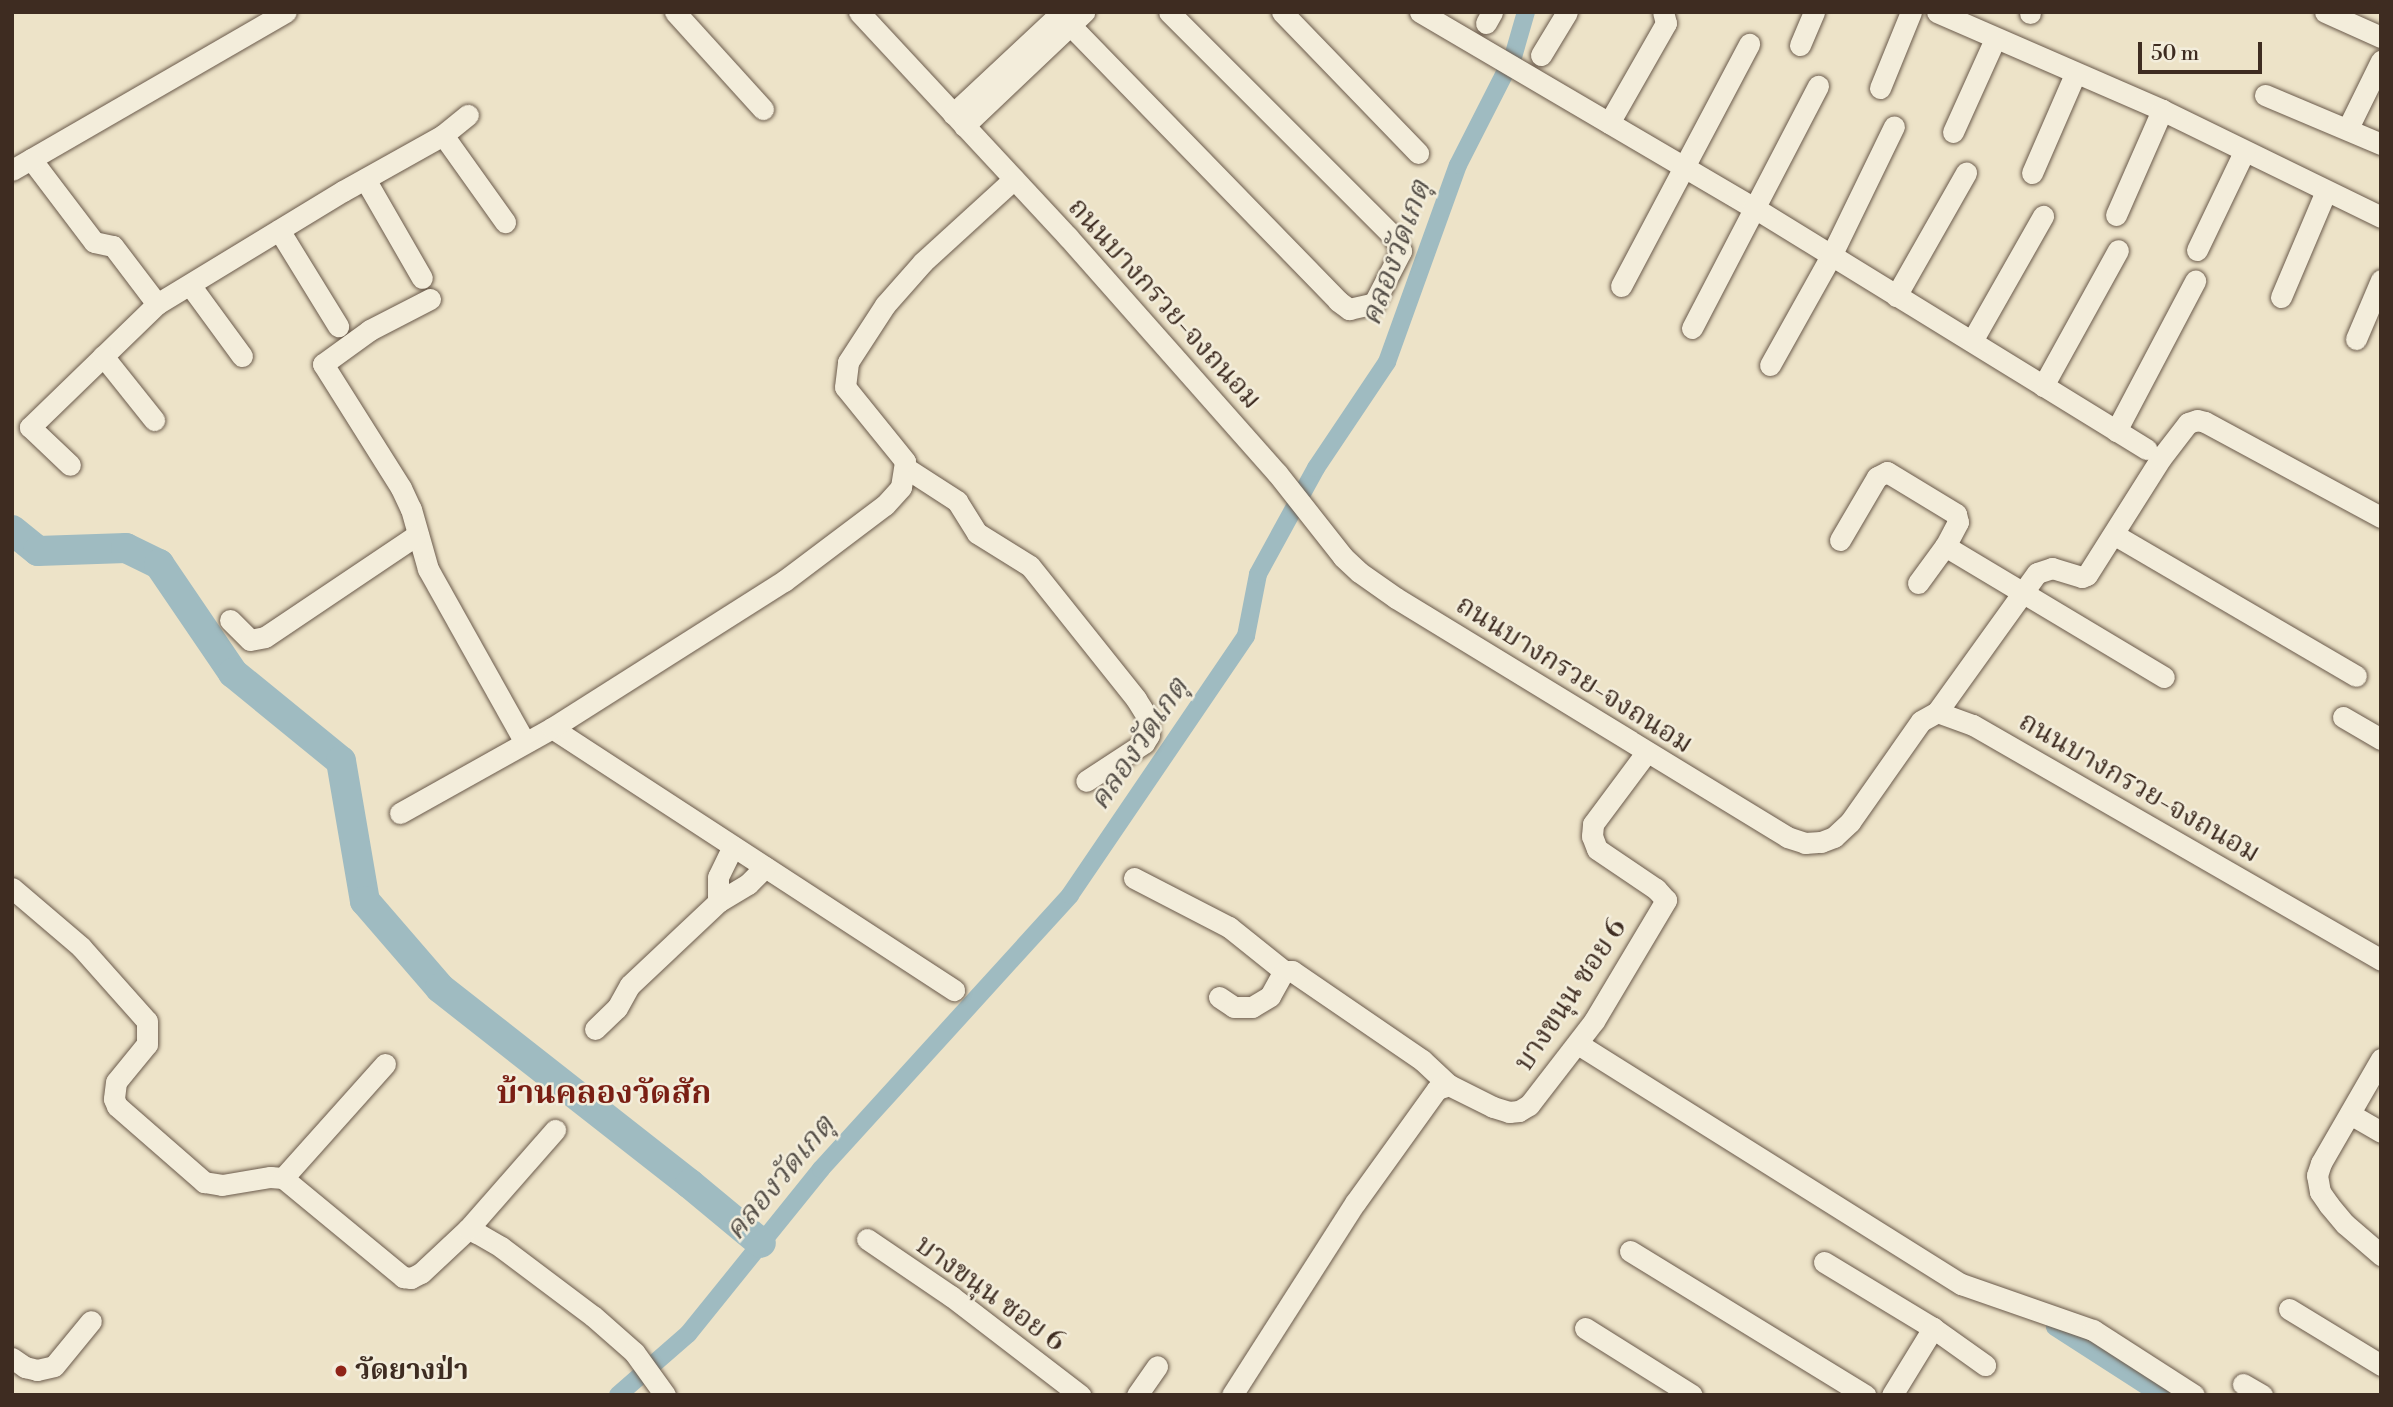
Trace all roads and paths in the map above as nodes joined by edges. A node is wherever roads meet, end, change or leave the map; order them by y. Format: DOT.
graph roads {
  1 [pos="286,12"];
  2 [pos="675,12"];
  3 [pos="859,12"];
  4 [pos="1169,12"];
  5 [pos="1282,12"];
  6 [pos="1420,12"];
  7 [pos="1567,12"];
  8 [pos="1663,12"];
  9 [pos="1814,12"];
  10 [pos="1911,12"];
  11 [pos="1937,12"];
  12 [pos="2325,12"];
  13 [pos="1065,22"];
  14 [pos="2381,37"];
  15 [pos="1995,40"];
  16 [pos="1749,44"];
  17 [pos="1800,45"];
  18 [pos="1541,55"];
  19 [pos="2381,61"];
  20 [pos="2075,74"];
  21 [pos="1818,86"];
  22 [pos="1880,88"];
  23 [pos="2265,95"];
  24 [pos="764,109"];
  25 [pos="2162,110"];
  26 [pos="468,115"];
  27 [pos="959,120"];
  28 [pos="1609,123"];
  29 [pos="1894,126"];
  30 [pos="2348,128"];
  31 [pos="1953,132"];
  32 [pos="443,135"];
  33 [pos="2381,144"];
  34 [pos="2244,152"];
  35 [pos="1418,153"];
  36 [pos="31,159"];
  37 [pos="1683,166"];
  38 [pos="12,170"];
  39 [pos="1966,173"];
  40 [pos="2032,173"];
  41 [pos="365,179"];
  42 [pos="1014,180"];
  43 [pos="2326,191"];
  44 [pos="1753,207"];
  45 [pos="2116,215"];
  46 [pos="2043,216"];
  47 [pos="2381,217"];
  48 [pos="505,222"];
  49 [pos="279,230"];
  50 [pos="2118,250"];
  51 [pos="2197,250"];
  52 [pos="1831,256"];
  53 [pos="422,278"];
  54 [pos="2381,280"];
  55 [pos="2195,281"];
  56 [pos="190,285"];
  57 [pos="1621,286"];
  58 [pos="1896,296"];
  59 [pos="2281,297"];
  60 [pos="430,299"];
  61 [pos="157,304"];
  62 [pos="338,326"];
  63 [pos="1692,328"];
  64 [pos="2356,339"];
  65 [pos="1972,341"];
  66 [pos="103,356"];
  67 [pos="242,356"];
  68 [pos="1770,365"];
  69 [pos="2043,386"];
  70 [pos="154,420"];
  71 [pos="2116,431"];
  72 [pos="2147,449"];
  73 [pos="70,465"];
  74 [pos="906,468"];
  75 [pos="2381,517"];
  76 [pos="418,534"];
  77 [pos="2115,535"];
  78 [pos="1840,540"];
  79 [pos="1945,546"];
  80 [pos="1918,583"];
  81 [pos="2022,594"];
  82 [pos="230,620"];
  83 [pos="2356,676"];
  84 [pos="2164,677"];
  85 [pos="1937,712"];
  86 [pos="2343,717"];
  87 [pos="552,728"];
  88 [pos="2381,739"];
  89 [pos="524,741"];
  90 [pos="1646,753"];
  91 [pos="1086,781"];
  92 [pos="400,813"];
  93 [pos="733,846"];
  94 [pos="765,867"];
  95 [pos="1135,878"];
  96 [pos="12,888"];
  97 [pos="718,902"];
  98 [pos="2381,960"];
  99 [pos="1284,971"];
  100 [pos="954,990"];
  101 [pos="1219,996"];
  102 [pos="595,1029"];
  103 [pos="1578,1044"];
  104 [pos="2381,1059"];
  105 [pos="385,1064"];
  106 [pos="1449,1085"];
  107 [pos="2350,1114"];
  108 [pos="555,1130"];
  109 [pos="2381,1132"];
  110 [pos="283,1178"];
  111 [pos="468,1230"];
  112 [pos="867,1239"];
  113 [pos="1630,1251"];
  114 [pos="2381,1255"];
  115 [pos="1824,1262"];
  116 [pos="2289,1309"];
  117 [pos="91,1321"];
  118 [pos="1585,1328"];
  119 [pos="1933,1328"];
  120 [pos="12,1358"];
  121 [pos="1985,1365"];
  122 [pos="2381,1365"];
  123 [pos="1157,1366"];
  124 [pos="2244,1384"];
  125 [pos="661,1387"];
  126 [pos="1080,1395"];
  127 [pos="1137,1395"];
  128 [pos="1231,1395"];
  129 [pos="1692,1395"];
  130 [pos="1865,1395"];
  131 [pos="1892,1395"];
  132 [pos="2194,1395"];
  133 [pos="2262,1395"];
  1 -- 36 [label="street"];
  2 -- 24 [label="street"];
  3 -- 27 [label="street, ถนนบางกรวย-จงถนอม"];
  4 -- 13 [label="street"];
  5 -- 35 [label="street"];
  6 -- 28 [label="street"];
  7 -- 18 [label="street"];
  8 -- 28 [label="street"];
  9 -- 17 [label="street"];
  10 -- 22 [label="street"];
  11 -- 15 [label="street"];
  12 -- 14 [label="street"];
  13 -- 27 [label="street"];
  15 -- 20 [label="street"];
  15 -- 31 [label="street"];
  16 -- 37 [label="street"];
  19 -- 30 [label="street"];
  20 -- 25 [label="street"];
  20 -- 40 [label="street"];
  21 -- 44 [label="street"];
  23 -- 30 [label="street"];
  25 -- 34 [label="street"];
  25 -- 45 [label="street"];
  26 -- 32 [label="street"];
  27 -- 42 [label="street, ถนนบางกรวย-จงถนอม"];
  28 -- 37 [label="street"];
  29 -- 52 [label="street"];
  30 -- 33 [label="street"];
  32 -- 41 [label="street"];
  32 -- 48 [label="street"];
  34 -- 43 [label="street"];
  34 -- 51 [label="street"];
  36 -- 38 [label="street"];
  36 -- 61 [label="street"];
  37 -- 44 [label="street"];
  37 -- 57 [label="street"];
  39 -- 58 [label="street"];
  41 -- 49 [label="street"];
  41 -- 53 [label="street"];
  42 -- 74 [label="street"];
  42 -- 90 [label="street, ถนนบางกรวย-จงถนอม"];
  43 -- 47 [label="street"];
  43 -- 59 [label="street"];
  44 -- 52 [label="street"];
  44 -- 63 [label="street"];
  46 -- 65 [label="street"];
  49 -- 56 [label="street"];
  49 -- 62 [label="street"];
  50 -- 69 [label="street"];
  52 -- 58 [label="street"];
  52 -- 68 [label="street"];
  54 -- 64 [label="street"];
  55 -- 71 [label="street"];
  56 -- 61 [label="street"];
  56 -- 67 [label="street"];
  58 -- 65 [label="street"];
  60 -- 76 [label="street"];
  61 -- 66 [label="street"];
  65 -- 69 [label="street"];
  66 -- 70 [label="street"];
  66 -- 73 [label="street"];
  69 -- 71 [label="street"];
  71 -- 72 [label="street"];
  74 -- 87 [label="street"];
  74 -- 91 [label="street"];
  75 -- 77 [label="street"];
  76 -- 82 [label="street"];
  76 -- 89 [label="street"];
  77 -- 81 [label="street"];
  77 -- 83 [label="street"];
  78 -- 79 [label="street"];
  79 -- 80 [label="street"];
  79 -- 81 [label="street"];
  81 -- 84 [label="street"];
  81 -- 85 [label="street"];
  85 -- 90 [label="street, ถนนบางกรวย-จงถนอม"];
  85 -- 98 [label="street, ถนนบางกรวย-จงถนอม"];
  86 -- 88 [label="street"];
  87 -- 89 [label="street"];
  87 -- 93 [label="street"];
  89 -- 92 [label="street"];
  90 -- 103 [label="street, บางขนุน ซอย 6"];
  93 -- 94 [label="street"];
  93 -- 97 [label="street"];
  94 -- 97 [label="street"];
  94 -- 100 [label="street"];
  95 -- 99 [label="street"];
  96 -- 110 [label="street"];
  97 -- 102 [label="street"];
  99 -- 101 [label="street"];
  99 -- 106 [label="street"];
  103 -- 106 [label="street, บางขนุน ซอย 6"];
  103 -- 132 [label="street"];
  104 -- 107 [label="street"];
  105 -- 110 [label="street"];
  106 -- 128 [label="street"];
  107 -- 109 [label="street"];
  107 -- 114 [label="street"];
  108 -- 111 [label="street"];
  110 -- 111 [label="street"];
  111 -- 125 [label="street"];
  112 -- 126 [label="street, บางขนุน ซอย 6"];
  113 -- 130 [label="street"];
  115 -- 119 [label="street"];
  116 -- 122 [label="street"];
  117 -- 120 [label="street"];
  118 -- 129 [label="street"];
  119 -- 121 [label="street"];
  119 -- 131 [label="street"];
  123 -- 127 [label="street"];
  124 -- 133 [label="street"];
}
